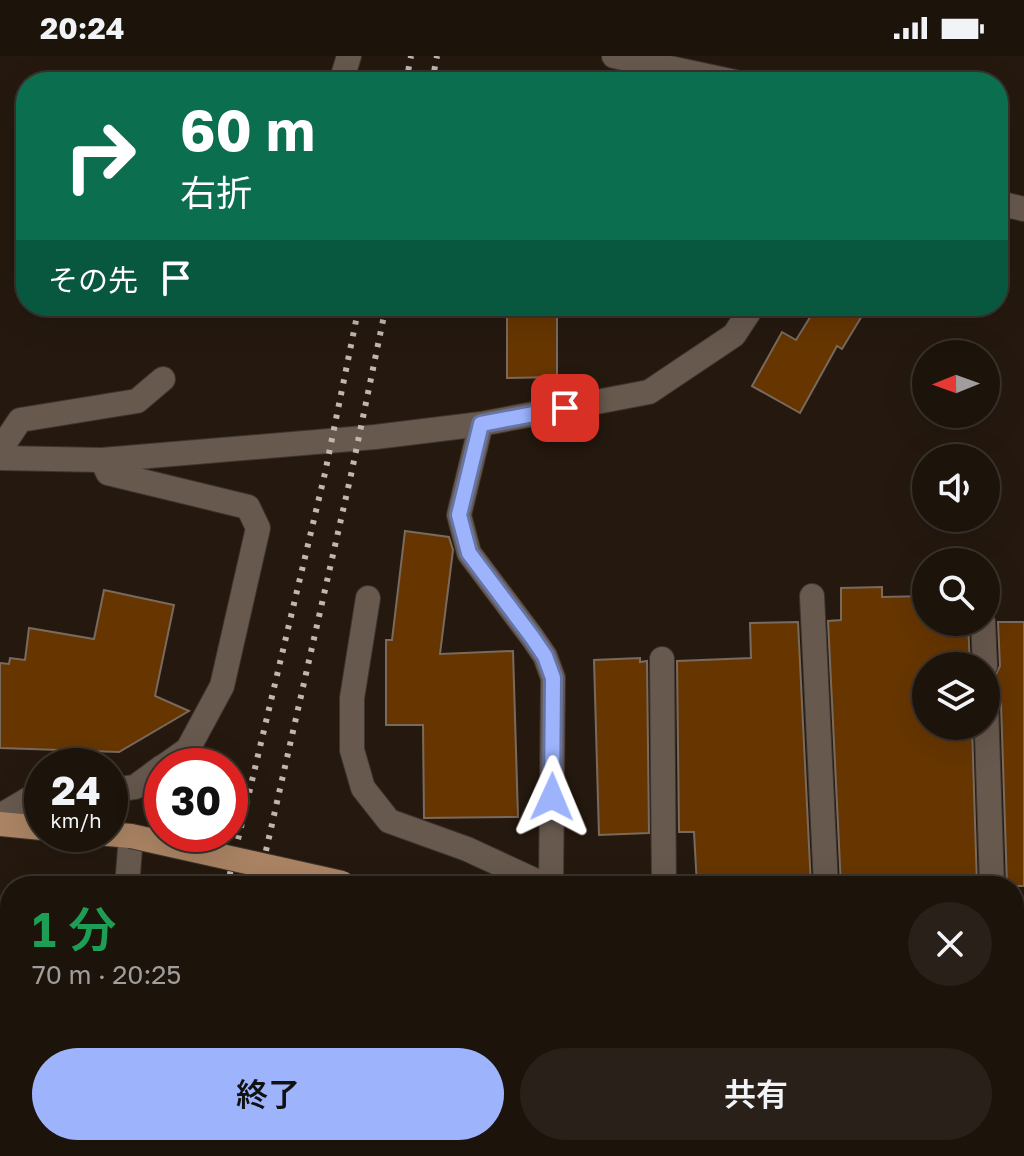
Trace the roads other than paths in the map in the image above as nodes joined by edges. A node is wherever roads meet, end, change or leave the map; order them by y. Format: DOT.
graph roads {
  1 [pos="614,56"];
  2 [pos="688,72"];
  3 [pos="746,316"];
  4 [pos="163,379"];
  5 [pos="481,424"];
  6 [pos="0,450"];
  7 [pos="0,458"];
  8 [pos="102,460"];
  9 [pos="812,596"];
  10 [pos="368,598"];
  11 [pos="662,659"];
  12 [pos="987,740"];
  13 [pos="189,748"];
  14 [pos="24,802"];
  15 [pos="0,816"];
  16 [pos="0,824"];
  17 [pos="24,826"];
  18 [pos="128,837"];
  19 [pos="122,852"];
  20 [pos="126,876"];
  21 [pos="307,876"];
  22 [pos="527,876"];
  23 [pos="549,876"];
  24 [pos="664,876"];
  25 [pos="826,876"];
  26 [pos="992,876"];
  1 -- 2 [label="street"];
  3 -- 5 [label="street"];
  4 -- 6 [label="street"];
  5 -- 8 [label="street"];
  5 -- 23 [label="street"];
  7 -- 8 [label="street"];
  8 -- 13 [label="street"];
  9 -- 25 [label="street"];
  10 -- 22 [label="street"];
  11 -- 24 [label="street"];
  12 -- 26 [label="street"];
  14 -- 15 [label="street"];
  16 -- 17 [label="main road"];
  18 -- 21 [label="main road, bridge"];
  19 -- 20 [label="street"];
}
